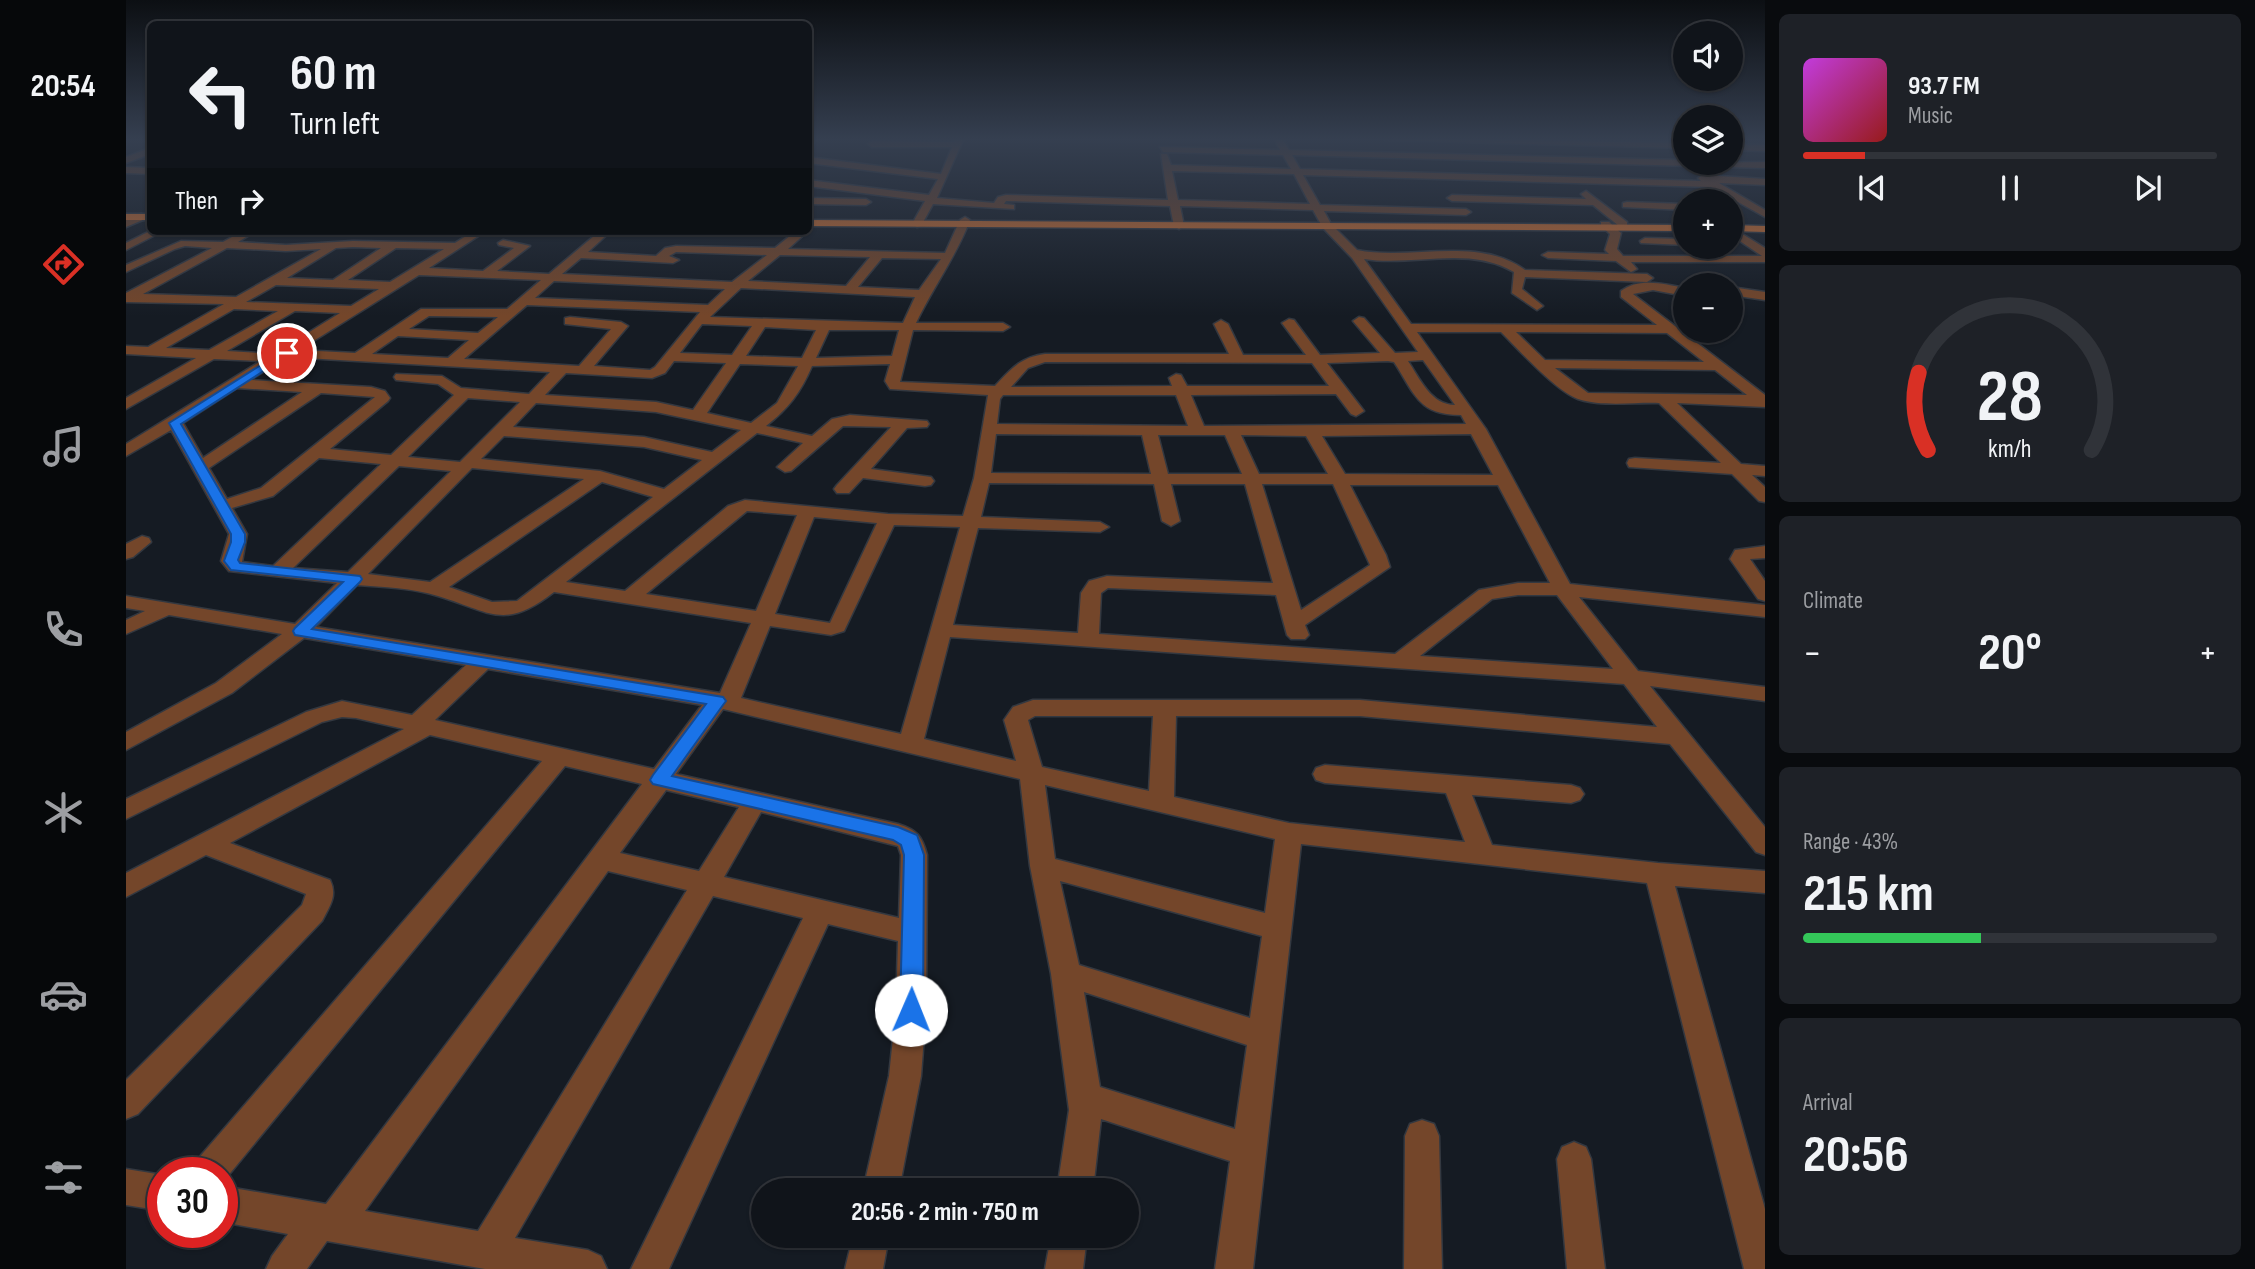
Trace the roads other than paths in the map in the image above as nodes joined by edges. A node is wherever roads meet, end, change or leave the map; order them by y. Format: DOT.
graph roads {
  1 [pos="912,197"];
  2 [pos="933,197"];
  3 [pos="1172,197"];
  4 [pos="1181,197"];
  5 [pos="1309,197"];
  6 [pos="1589,197"];
  7 [pos="1736,197"];
  8 [pos="1440,198"];
  9 [pos="1452,198"];
  10 [pos="1316,199"];
  11 [pos="932,200"];
  12 [pos="812,201"];
  13 [pos="1595,202"];
  14 [pos="1627,205"];
  15 [pos="1673,206"];
  16 [pos="1174,209"];
  17 [pos="1743,209"];
  18 [pos="1761,211"];
  19 [pos="1466,212"];
  20 [pos="126,217"];
  21 [pos="146,217"];
  22 [pos="918,222"];
  23 [pos="964,222"];
  24 [pos="1476,223"];
  25 [pos="812,224"];
  26 [pos="1326,224"];
  27 [pos="1623,224"];
  28 [pos="126,225"];
  29 [pos="1607,226"];
  30 [pos="1673,226"];
  31 [pos="1673,226"];
  32 [pos="1743,227"];
  33 [pos="1765,227"];
  34 [pos="150,235"];
  35 [pos="244,235"];
  36 [pos="354,235"];
  37 [pos="475,235"];
  38 [pos="602,235"];
  39 [pos="797,235"];
  40 [pos="1743,237"];
  41 [pos="1645,241"];
  42 [pos="1673,242"];
  43 [pos="503,243"];
  44 [pos="225,245"];
  45 [pos="337,245"];
  46 [pos="393,245"];
  47 [pos="1743,245"];
  48 [pos="1752,245"];
  49 [pos="459,246"];
  50 [pos="126,247"];
  51 [pos="1548,250"];
  52 [pos="778,251"];
  53 [pos="879,254"];
  54 [pos="1616,254"];
  55 [pos="580,255"];
  56 [pos="949,256"];
  57 [pos="1356,256"];
  58 [pos="659,259"];
  59 [pos="1763,263"];
  60 [pos="761,264"];
  61 [pos="126,269"];
  62 [pos="419,271"];
  63 [pos="486,274"];
  64 [pos="1520,276"];
  65 [pos="554,277"];
  66 [pos="1641,280"];
  67 [pos="157,281"];
  68 [pos="272,281"];
  69 [pos="1673,283"];
  70 [pos="335,284"];
  71 [pos="737,285"];
  72 [pos="395,286"];
  73 [pos="1673,289"];
  74 [pos="849,290"];
  75 [pos="923,294"];
  76 [pos="1743,295"];
  77 [pos="127,297"];
  78 [pos="200,300"];
  79 [pos="1760,300"];
  80 [pos="525,301"];
  81 [pos="233,303"];
  82 [pos="589,304"];
  83 [pos="1536,306"];
  84 [pos="292,307"];
  85 [pos="711,309"];
  86 [pos="356,310"];
  87 [pos="510,313"];
  88 [pos="700,320"];
  89 [pos="570,321"];
  90 [pos="1359,321"];
  91 [pos="761,323"];
  92 [pos="1289,323"];
  93 [pos="1221,324"];
  94 [pos="824,327"];
  95 [pos="1003,327"];
  96 [pos="1408,328"];
  97 [pos="1505,329"];
  98 [pos="1672,329"];
  99 [pos="393,332"];
  100 [pos="558,332"];
  101 [pos="906,334"];
  102 [pos="482,337"];
  103 [pos="986,341"];
  104 [pos="126,350"];
  105 [pos="151,351"];
  106 [pos="209,355"];
  107 [pos="283,356"];
  108 [pos="1428,356"];
  109 [pos="670,357"];
  110 [pos="358,358"];
  111 [pos="1395,358"];
  112 [pos="735,359"];
  113 [pos="1170,359"];
  114 [pos="1238,359"];
  115 [pos="1318,359"];
  116 [pos="898,360"];
  117 [pos="805,362"];
  118 [pos="450,363"];
  119 [pos="1541,364"];
  120 [pos="1718,366"];
  121 [pos="561,370"];
  122 [pos="582,371"];
  123 [pos="401,377"];
  124 [pos="238,384"];
  125 [pos="318,388"];
  126 [pos="1180,390"];
  127 [pos="1339,390"];
  128 [pos="997,391"];
  129 [pos="465,393"];
  130 [pos="533,398"];
  131 [pos="1664,399"];
  132 [pos="1764,401"];
  133 [pos="126,404"];
  134 [pos="1466,410"];
  135 [pos="1356,411"];
  136 [pos="698,415"];
  137 [pos="175,423"];
  138 [pos="903,423"];
  139 [pos="921,424"];
  140 [pos="754,429"];
  141 [pos="989,429"];
  142 [pos="1149,429"];
  143 [pos="1478,429"];
  144 [pos="1198,430"];
  145 [pos="1231,430"];
  146 [pos="126,431"];
  147 [pos="500,431"];
  148 [pos="1311,431"];
  149 [pos="158,433"];
  150 [pos="815,441"];
  151 [pos="126,451"];
  152 [pos="316,453"];
  153 [pos="715,458"];
  154 [pos="393,460"];
  155 [pos="1634,463"];
  156 [pos="467,465"];
  157 [pos="200,467"];
  158 [pos="785,467"];
  159 [pos="1736,469"];
  160 [pos="1765,471"];
  161 [pos="858,472"];
  162 [pos="600,476"];
  163 [pos="982,478"];
  164 [pos="1161,478"];
  165 [pos="1252,478"];
  166 [pos="1339,479"];
  167 [pos="1506,480"];
  168 [pos="925,481"];
  169 [pos="843,489"];
  170 [pos="667,495"];
  171 [pos="1765,497"];
  172 [pos="222,506"];
  173 [pos="807,512"];
  174 [pos="888,519"];
  175 [pos="970,521"];
  176 [pos="1171,521"];
  177 [pos="1100,527"];
  178 [pos="1765,552"];
  179 [pos="278,572"];
  180 [pos="355,579"];
  181 [pos="549,585"];
  182 [pos="433,589"];
  183 [pos="1284,589"];
  184 [pos="1563,589"];
  185 [pos="1765,596"];
  186 [pos="629,598"];
  187 [pos="126,602"];
  188 [pos="166,609"];
  189 [pos="1765,611"];
  190 [pos="763,620"];
  191 [pos="1294,623"];
  192 [pos="126,628"];
  193 [pos="941,630"];
  194 [pos="300,631"];
  195 [pos="1088,640"];
  196 [pos="1303,653"];
  197 [pos="1401,660"];
  198 [pos="484,662"];
  199 [pos="1631,677"];
  200 [pos="1765,694"];
  201 [pos="722,701"];
  202 [pos="1165,708"];
  203 [pos="422,725"];
  204 [pos="1677,737"];
  205 [pos="126,742"];
  206 [pos="910,746"];
  207 [pos="560,757"];
  208 [pos="1031,771"];
  209 [pos="1325,774"];
  210 [pos="659,780"];
  211 [pos="1455,784"];
  212 [pos="1571,794"];
  213 [pos="755,802"];
  214 [pos="1161,803"];
  215 [pos="126,810"];
  216 [pos="1289,833"];
  217 [pos="204,844"];
  218 [pos="1765,845"];
  219 [pos="1483,855"];
  220 [pos="601,859"];
  221 [pos="1044,866"];
  222 [pos="1658,874"];
  223 [pos="1765,882"];
  224 [pos="705,885"];
  225 [pos="126,886"];
  226 [pos="820,911"];
  227 [pos="1276,928"];
  228 [pos="913,933"];
  229 [pos="1066,974"];
  230 [pos="1263,1036"];
  231 [pos="1084,1098"];
  232 [pos="126,1103"];
  233 [pos="1422,1136"];
  234 [pos="1249,1150"];
  235 [pos="222,1157"];
  236 [pos="1574,1159"];
  237 [pos="884,1178"];
  238 [pos="1077,1178"];
  239 [pos="126,1187"];
  240 [pos="147,1190"];
  241 [pos="238,1207"];
  242 [pos="325,1224"];
  243 [pos="868,1248"];
  244 [pos="1067,1248"];
  245 [pos="486,1251"];
  246 [pos="578,1268"];
  247 [pos="285,1269"];
  248 [pos="650,1269"];
  249 [pos="864,1269"];
  250 [pos="1064,1269"];
  251 [pos="1234,1269"];
  252 [pos="1423,1269"];
  253 [pos="1586,1269"];
  254 [pos="1763,1269"];
  1 -- 11 [label="street"];
  2 -- 11 [label="street"];
  3 -- 16 [label="street"];
  4 -- 16 [label="street"];
  5 -- 10 [label="street"];
  6 -- 13 [label="street"];
  7 -- 18 [label="street"];
  8 -- 9 [label="street"];
  9 -- 13 [label="street"];
  9 -- 19 [label="street"];
  10 -- 16 [label="street"];
  10 -- 19 [label="street"];
  10 -- 26 [label="street"];
  11 -- 12 [label="street"];
  11 -- 16 [label="street"];
  11 -- 22 [label="street"];
  13 -- 27 [label="street"];
  14 -- 15 [label="street"];
  16 -- 23 [label="main road"];
  16 -- 26 [label="main road"];
  17 -- 18 [label="street"];
  19 -- 24 [label="street"];
  20 -- 21 [label="main road"];
  21 -- 28 [label="street"];
  22 -- 23 [label="main road"];
  22 -- 25 [label="main road"];
  23 -- 56 [label="street"];
  24 -- 26 [label="main road"];
  24 -- 29 [label="main road"];
  26 -- 29 [label="main road"];
  26 -- 57 [label="street"];
  27 -- 29 [label="main road"];
  27 -- 30 [label="main road"];
  29 -- 31 [label="main road"];
  29 -- 54 [label="street"];
  32 -- 33 [label="main road"];
  34 -- 50 [label="street"];
  35 -- 44 [label="street"];
  36 -- 45 [label="street"];
  37 -- 49 [label="street"];
  38 -- 55 [label="street"];
  39 -- 52 [label="street"];
  40 -- 48 [label="street"];
  41 -- 42 [label="street"];
  43 -- 63 [label="street"];
  44 -- 45 [label="street"];
  44 -- 61 [label="street"];
  44 -- 67 [label="street"];
  45 -- 46 [label="street"];
  45 -- 68 [label="street"];
  46 -- 49 [label="street"];
  46 -- 70 [label="street"];
  47 -- 48 [label="street"];
  48 -- 59 [label="street"];
  49 -- 62 [label="street"];
  51 -- 54 [label="street"];
  52 -- 53 [label="street"];
  52 -- 58 [label="street"];
  52 -- 60 [label="street"];
  53 -- 56 [label="street"];
  53 -- 74 [label="street"];
  54 -- 59 [label="street"];
  54 -- 66 [label="street"];
  55 -- 58 [label="street"];
  55 -- 65 [label="street"];
  56 -- 75 [label="street"];
  57 -- 64 [label="street"];
  57 -- 96 [label="street"];
  58 -- 60 [label="street"];
  59 -- 66 [label="street"];
  60 -- 71 [label="street"];
  62 -- 63 [label="street"];
  62 -- 72 [label="street"];
  63 -- 65 [label="street"];
  64 -- 66 [label="street"];
  64 -- 83 [label="street"];
  65 -- 71 [label="street"];
  65 -- 80 [label="street"];
  66 -- 69 [label="street"];
  66 -- 73 [label="street"];
  66 -- 98 [label="street"];
  67 -- 77 [label="street"];
  67 -- 78 [label="street"];
  68 -- 70 [label="street"];
  68 -- 81 [label="street"];
  70 -- 72 [label="street"];
  71 -- 74 [label="street"];
  71 -- 85 [label="street"];
  72 -- 86 [label="street"];
  74 -- 75 [label="street"];
  75 -- 101 [label="street"];
  76 -- 79 [label="street"];
  77 -- 78 [label="street"];
  78 -- 81 [label="street"];
  80 -- 82 [label="street"];
  80 -- 87 [label="street"];
  81 -- 84 [label="street"];
  81 -- 105 [label="street"];
  82 -- 85 [label="street"];
  82 -- 89 [label="street"];
  84 -- 86 [label="street"];
  84 -- 106 [label="street"];
  85 -- 88 [label="street"];
  86 -- 107 [label="street"];
  87 -- 99 [label="street"];
  87 -- 102 [label="street"];
  88 -- 91 [label="street"];
  88 -- 109 [label="street"];
  89 -- 100 [label="street"];
  89 -- 122 [label="street"];
  90 -- 111 [label="street"];
  91 -- 94 [label="street"];
  91 -- 112 [label="street"];
  92 -- 115 [label="street"];
  93 -- 114 [label="street"];
  94 -- 101 [label="street"];
  94 -- 117 [label="street"];
  95 -- 101 [label="street"];
  96 -- 97 [label="street"];
  96 -- 108 [label="street"];
  97 -- 98 [label="street"];
  97 -- 119 [label="street"];
  98 -- 120 [label="street"];
  99 -- 102 [label="street"];
  99 -- 110 [label="street"];
  101 -- 103 [label="street"];
  101 -- 116 [label="street"];
  102 -- 118 [label="street"];
  104 -- 105 [label="street"];
  105 -- 106 [label="street"];
  106 -- 107 [label="street"];
  106 -- 133 [label="street"];
  107 -- 110 [label="street"];
  107 -- 124 [label="street"];
  108 -- 111 [label="street"];
  108 -- 134 [label="street"];
  109 -- 112 [label="street"];
  109 -- 122 [label="street"];
  110 -- 118 [label="street"];
  111 -- 115 [label="street"];
  111 -- 134 [label="street"];
  112 -- 117 [label="street"];
  112 -- 136 [label="street"];
  113 -- 114 [label="street"];
  113 -- 126 [label="street"];
  113 -- 128 [label="street"];
  114 -- 115 [label="street"];
  115 -- 127 [label="street"];
  116 -- 117 [label="street"];
  116 -- 128 [label="street"];
  117 -- 140 [label="street"];
  118 -- 121 [label="street"];
  119 -- 120 [label="street"];
  119 -- 131 [label="street"];
  120 -- 132 [label="street"];
  121 -- 122 [label="street"];
  121 -- 130 [label="street"];
  123 -- 129 [label="street"];
  124 -- 125 [label="street"];
  124 -- 137 [label="street"];
  125 -- 152 [label="street"];
  125 -- 157 [label="street"];
  126 -- 127 [label="street"];
  126 -- 128 [label="street"];
  126 -- 144 [label="street"];
  127 -- 135 [label="street"];
  128 -- 141 [label="street"];
  129 -- 130 [label="street"];
  129 -- 154 [label="street"];
  130 -- 136 [label="street"];
  130 -- 147 [label="street"];
  131 -- 132 [label="street"];
  131 -- 159 [label="street"];
  134 -- 143 [label="street"];
  136 -- 140 [label="street"];
  137 -- 149 [label="street"];
  137 -- 157 [label="street"];
  138 -- 139 [label="street"];
  138 -- 150 [label="street"];
  138 -- 161 [label="street"];
  140 -- 150 [label="street"];
  140 -- 153 [label="street"];
  141 -- 142 [label="street"];
  141 -- 163 [label="street"];
  142 -- 144 [label="street"];
  142 -- 164 [label="street"];
  143 -- 148 [label="street"];
  143 -- 167 [label="street"];
  144 -- 145 [label="street"];
  145 -- 148 [label="street"];
  145 -- 165 [label="street"];
  146 -- 149 [label="street"];
  147 -- 153 [label="street"];
  147 -- 156 [label="street"];
  148 -- 166 [label="street"];
  149 -- 151 [label="street"];
  150 -- 158 [label="street"];
  152 -- 154 [label="street"];
  152 -- 172 [label="street"];
  153 -- 170 [label="street"];
  154 -- 156 [label="street"];
  154 -- 179 [label="street"];
  155 -- 159 [label="street"];
  156 -- 162 [label="street"];
  156 -- 180 [label="street"];
  157 -- 172 [label="street"];
  159 -- 160 [label="street"];
  159 -- 171 [label="street"];
  161 -- 168 [label="street"];
  161 -- 169 [label="street"];
  162 -- 170 [label="street"];
  162 -- 182 [label="street"];
  163 -- 164 [label="street"];
  163 -- 175 [label="street"];
  164 -- 165 [label="street"];
  164 -- 176 [label="street"];
  165 -- 166 [label="street"];
  165 -- 183 [label="street"];
  166 -- 167 [label="street"];
  166 -- 191 [label="street"];
  167 -- 184 [label="street"];
  170 -- 181 [label="street"];
  172 -- 179 [label="street"];
  173 -- 174 [label="street"];
  173 -- 186 [label="street"];
  173 -- 190 [label="street"];
  174 -- 175 [label="street"];
  174 -- 190 [label="street"];
  175 -- 177 [label="street"];
  175 -- 193 [label="street"];
  178 -- 185 [label="street"];
  179 -- 180 [label="street"];
  180 -- 182 [label="street"];
  180 -- 194 [label="street"];
  181 -- 182 [label="street"];
  181 -- 186 [label="street"];
  183 -- 191 [label="street"];
  183 -- 195 [label="street"];
  184 -- 189 [label="street"];
  184 -- 197 [label="street"];
  184 -- 199 [label="street"];
  186 -- 190 [label="street"];
  187 -- 188 [label="street"];
  188 -- 192 [label="street"];
  188 -- 194 [label="street"];
  190 -- 201 [label="street"];
  191 -- 196 [label="street"];
  193 -- 195 [label="street"];
  193 -- 206 [label="street"];
  194 -- 198 [label="street"];
  194 -- 205 [label="street"];
  195 -- 196 [label="street"];
  196 -- 197 [label="street"];
  197 -- 199 [label="street"];
  198 -- 201 [label="street"];
  198 -- 203 [label="street"];
  199 -- 200 [label="street"];
  199 -- 204 [label="street"];
  201 -- 206 [label="street"];
  201 -- 210 [label="street"];
  202 -- 204 [label="street"];
  202 -- 208 [label="street"];
  202 -- 214 [label="street"];
  203 -- 207 [label="street"];
  203 -- 215 [label="street"];
  203 -- 217 [label="street"];
  204 -- 218 [label="street"];
  206 -- 208 [label="street"];
  207 -- 210 [label="street"];
  207 -- 235 [label="street"];
  208 -- 214 [label="street"];
  208 -- 221 [label="street"];
  209 -- 211 [label="street"];
  210 -- 213 [label="street"];
  210 -- 220 [label="street"];
  211 -- 212 [label="street"];
  211 -- 219 [label="street"];
  213 -- 224 [label="street"];
  213 -- 228 [label="street"];
  214 -- 216 [label="street"];
  216 -- 219 [label="street"];
  216 -- 227 [label="street"];
  217 -- 225 [label="street"];
  217 -- 232 [label="street"];
  219 -- 222 [label="street"];
  220 -- 224 [label="street"];
  220 -- 242 [label="street"];
  221 -- 227 [label="street"];
  221 -- 229 [label="street"];
  222 -- 223 [label="street"];
  222 -- 254 [label="street"];
  224 -- 226 [label="street"];
  224 -- 245 [label="street"];
  226 -- 228 [label="street"];
  226 -- 248 [label="street"];
  227 -- 230 [label="street"];
  228 -- 237 [label="street"];
  229 -- 230 [label="street"];
  229 -- 231 [label="street"];
  230 -- 234 [label="street"];
  231 -- 234 [label="street"];
  231 -- 238 [label="street"];
  233 -- 252 [label="street"];
  234 -- 251 [label="street"];
  236 -- 253 [label="street"];
  239 -- 240 [label="street"];
  241 -- 242 [label="street"];
  242 -- 245 [label="street"];
  242 -- 247 [label="street"];
  243 -- 249 [label="street"];
  244 -- 250 [label="street"];
  245 -- 246 [label="street"];
}
